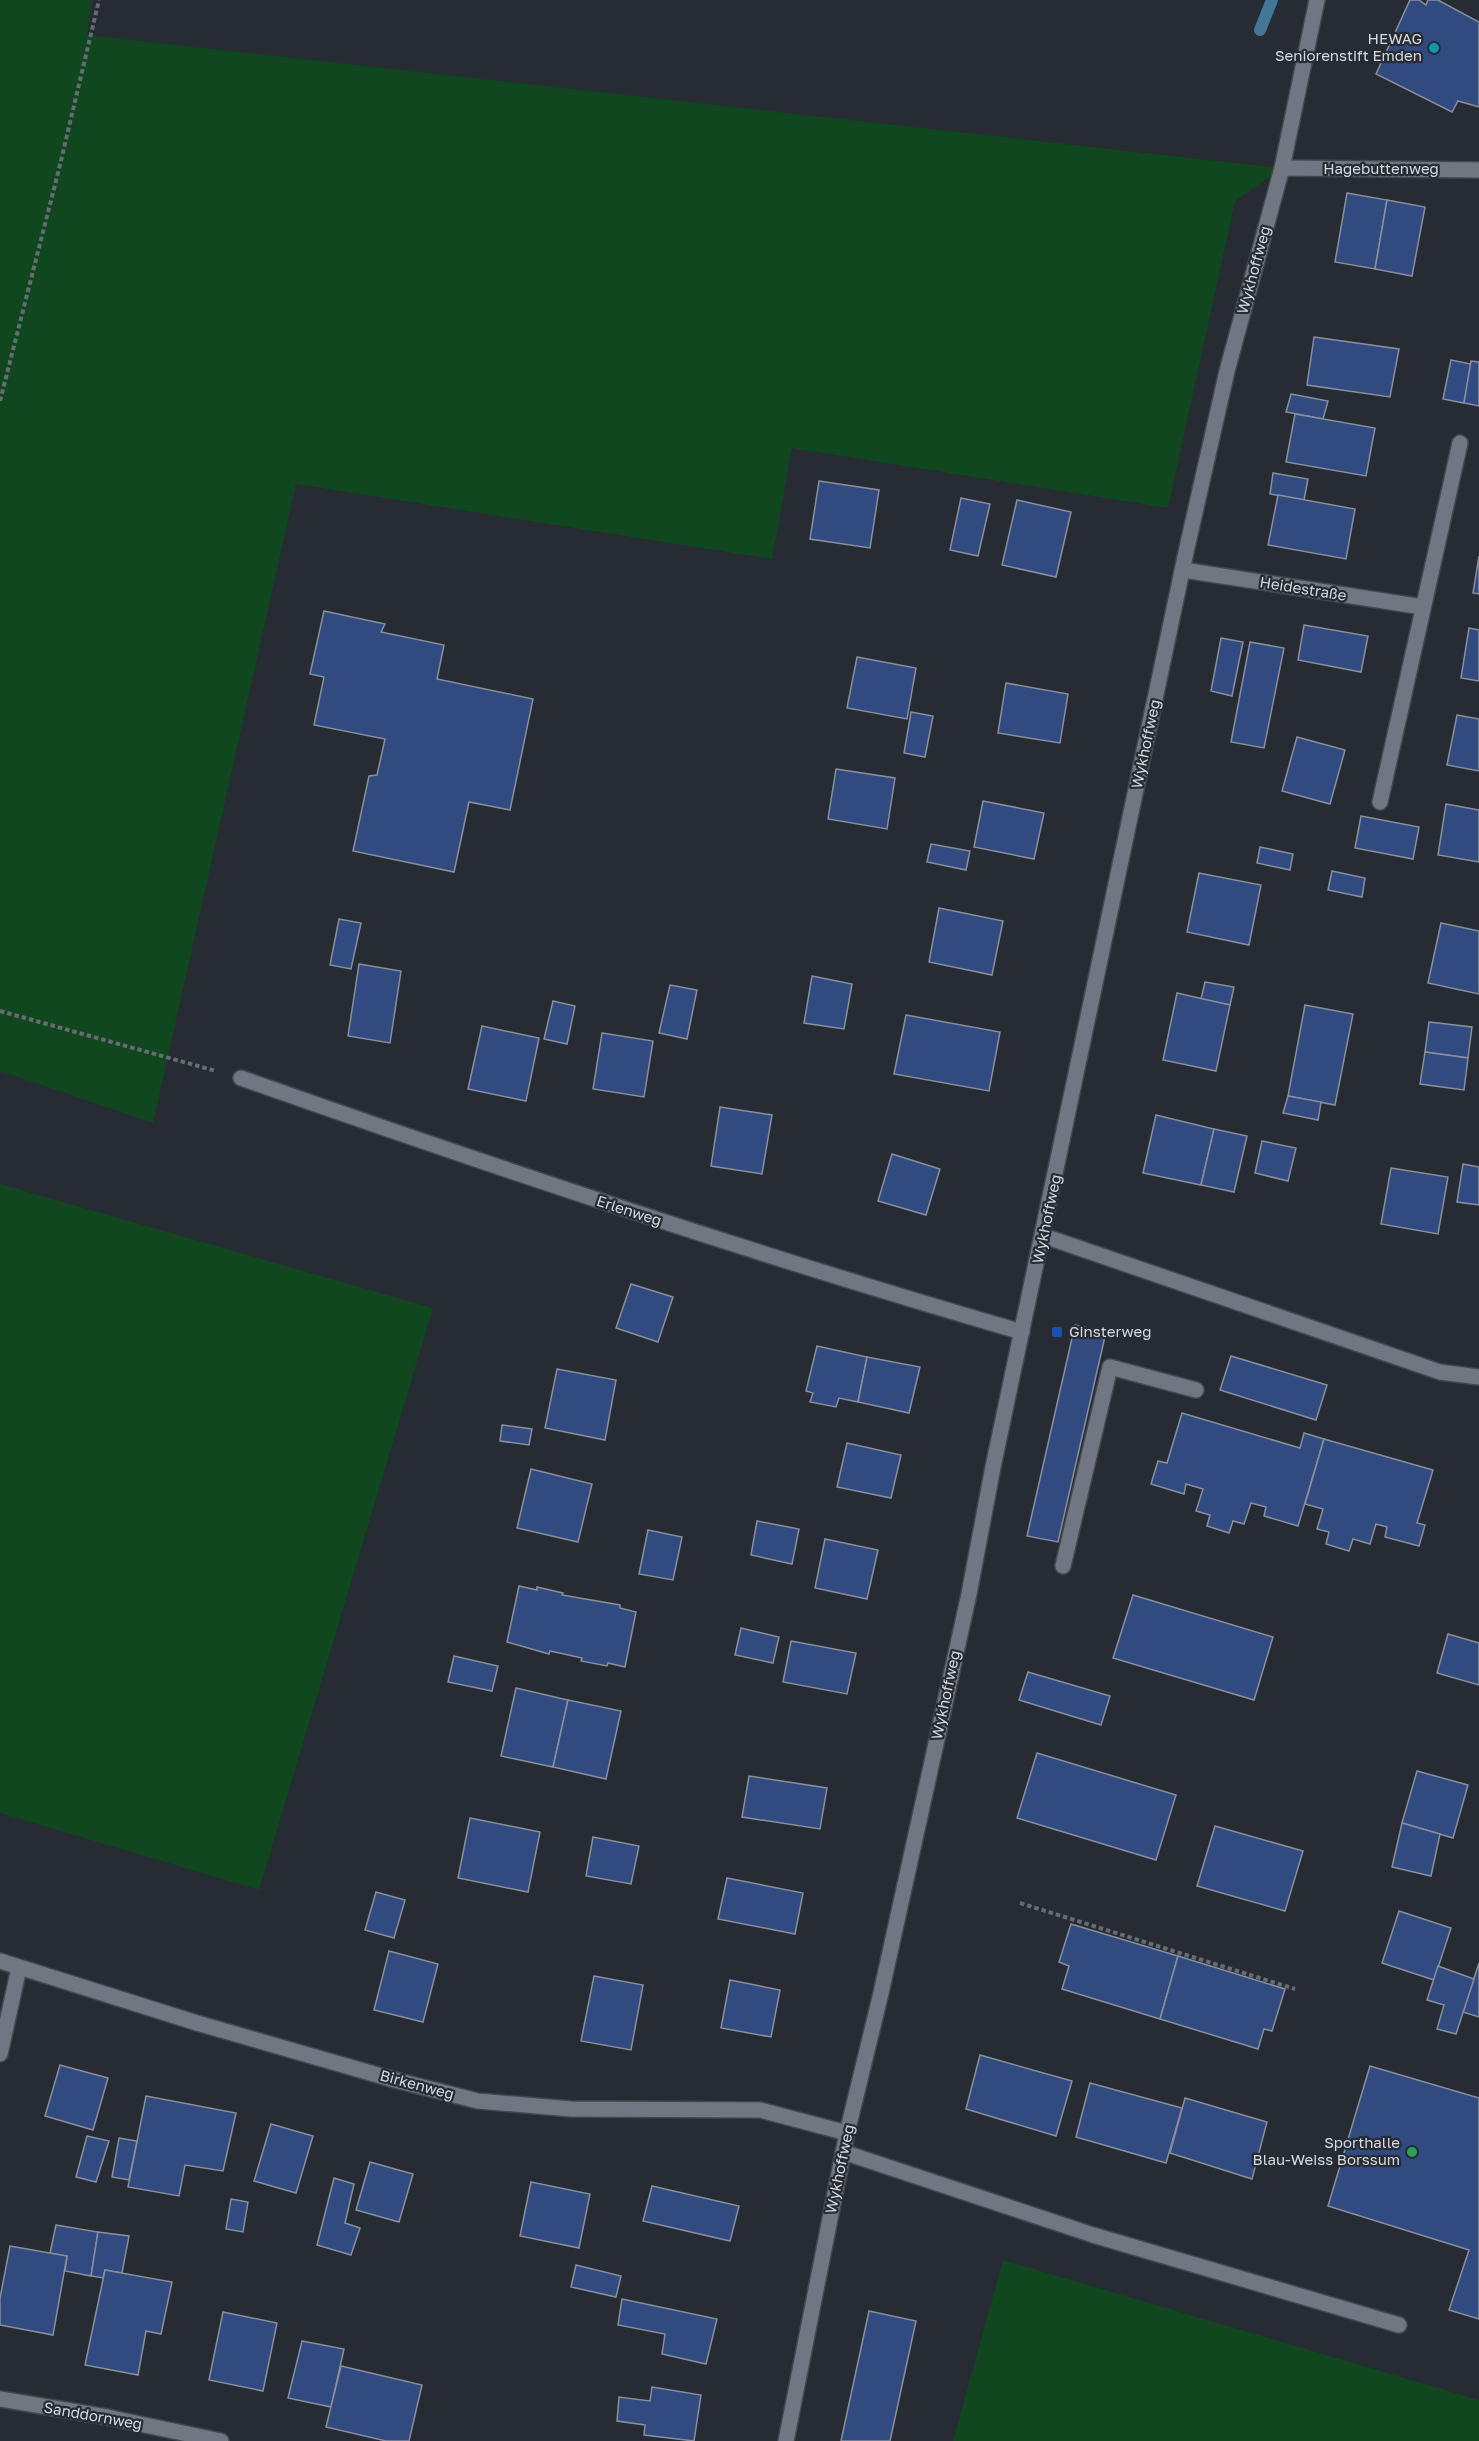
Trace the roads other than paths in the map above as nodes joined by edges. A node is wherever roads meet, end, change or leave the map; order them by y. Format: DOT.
graph roads {
  1 [pos="1317,0"];
  2 [pos="1282,168"];
  3 [pos="1479,170"];
  4 [pos="1460,443"];
  5 [pos="1183,570"];
  6 [pos="1424,607"];
  7 [pos="1380,802"];
  8 [pos="241,1078"];
  9 [pos="1044,1236"];
  10 [pos="1022,1332"];
  11 [pos="1479,1377"];
  12 [pos="1196,1390"];
  13 [pos="1063,1566"];
  14 [pos="0,1961"];
  15 [pos="19,1968"];
  16 [pos="0,2054"];
  17 [pos="847,2133"];
  18 [pos="843,2152"];
  19 [pos="1399,2325"];
  20 [pos="0,2399"];
  21 [pos="221,2441"];
  22 [pos="786,2441"];
  1 -- 2 [label="street, Wykhoffweg"];
  2 -- 3 [label="street, Hagebuttenweg"];
  2 -- 5 [label="street, Wykhoffweg"];
  4 -- 6 [label="street"];
  5 -- 6 [label="street, Heidestraße"];
  5 -- 9 [label="street, Wykhoffweg"];
  6 -- 7 [label="street"];
  8 -- 10 [label="street, Erlenweg"];
  9 -- 10 [label="street, Wykhoffweg"];
  9 -- 11 [label="street"];
  10 -- 17 [label="street, Wykhoffweg"];
  12 -- 13 [label="street"];
  14 -- 15 [label="street, Birkenweg"];
  15 -- 16 [label="street"];
  15 -- 17 [label="street, Birkenweg"];
  17 -- 18 [label="street, Wykhoffweg"];
  18 -- 19 [label="street"];
  18 -- 22 [label="street, Wykhoffweg"];
  20 -- 21 [label="street, Sanddornweg"];
}
